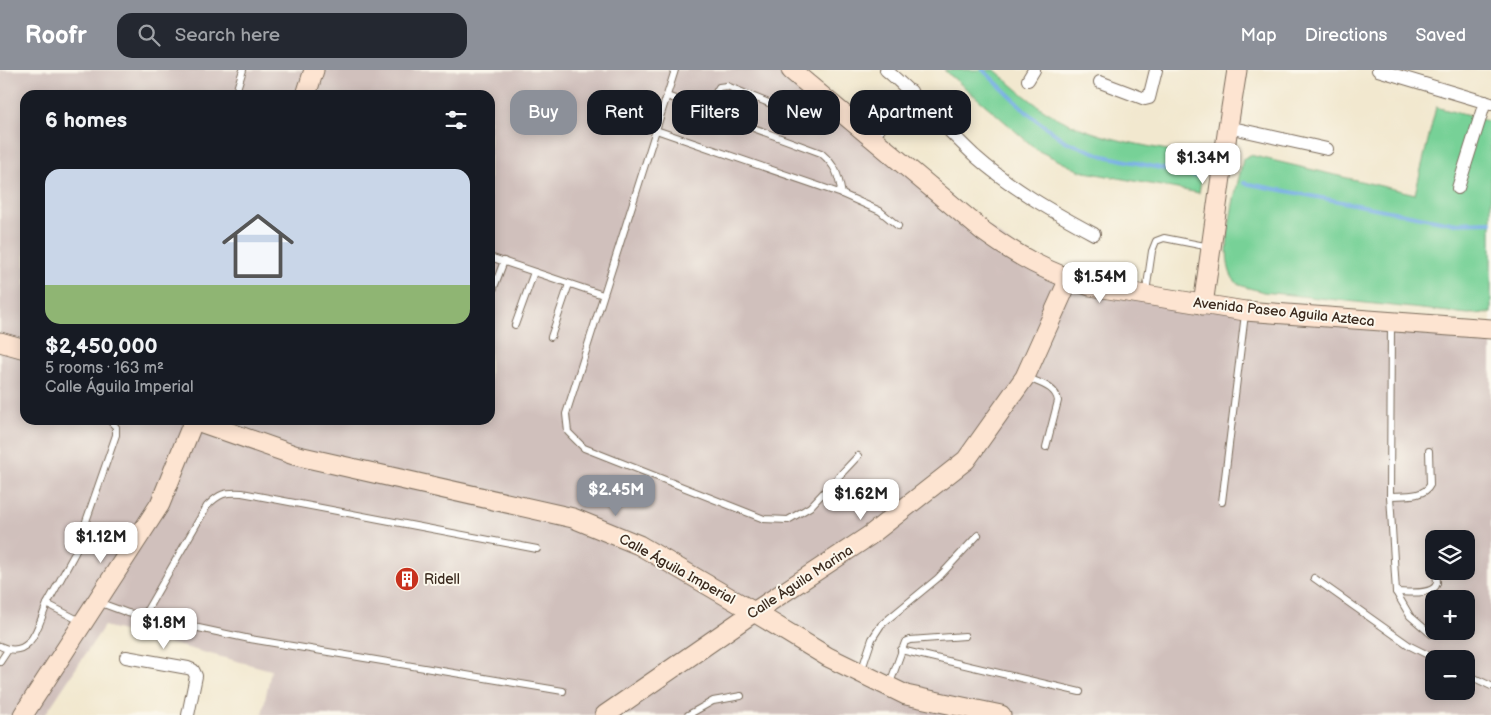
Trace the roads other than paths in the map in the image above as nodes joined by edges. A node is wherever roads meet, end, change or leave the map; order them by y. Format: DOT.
graph roads {
  1 [pos="243,70"];
  2 [pos="314,70"];
  3 [pos="674,70"];
  4 [pos="791,70"];
  5 [pos="886,70"];
  6 [pos="1156,70"];
  7 [pos="1237,70"];
  8 [pos="1378,70"];
  9 [pos="1429,70"];
  10 [pos="1100,82"];
  11 [pos="1425,83"];
  12 [pos="237,90"];
  13 [pos="308,90"];
  14 [pos="717,90"];
  15 [pos="737,90"];
  16 [pos="910,90"];
  17 [pos="667,96"];
  18 [pos="672,98"];
  19 [pos="1488,103"];
  20 [pos="662,111"];
  21 [pos="1228,126"];
  22 [pos="758,130"];
  23 [pos="662,132"];
  24 [pos="654,135"];
  25 [pos="954,135"];
  26 [pos="872,137"];
  27 [pos="1327,149"];
  28 [pos="1458,188"];
  29 [pos="842,194"];
  30 [pos="898,226"];
  31 [pos="1094,234"];
  32 [pos="1211,247"];
  33 [pos="495,258"];
  34 [pos="504,261"];
  35 [pos="534,272"];
  36 [pos="1069,279"];
  37 [pos="569,284"];
  38 [pos="495,285"];
  39 [pos="603,295"];
  40 [pos="1146,295"];
  41 [pos="1203,305"];
  42 [pos="1245,311"];
  43 [pos="1391,323"];
  44 [pos="515,325"];
  45 [pos="1491,330"];
  46 [pos="551,337"];
  47 [pos="0,342"];
  48 [pos="20,348"];
  49 [pos="1024,377"];
  50 [pos="114,425"];
  51 [pos="192,425"];
  52 [pos="208,425"];
  53 [pos="1046,447"];
  54 [pos="1429,450"];
  55 [pos="858,456"];
  56 [pos="1390,496"];
  57 [pos="1222,502"];
  58 [pos="978,535"];
  59 [pos="537,549"];
  60 [pos="1314,578"];
  61 [pos="1437,580"];
  62 [pos="1396,592"];
  63 [pos="97,601"];
  64 [pos="47,604"];
  65 [pos="754,612"];
  66 [pos="143,617"];
  67 [pos="83,622"];
  68 [pos="1425,629"];
  69 [pos="965,636"];
  70 [pos="0,646"];
  71 [pos="8,650"];
  72 [pos="902,650"];
  73 [pos="1425,654"];
  74 [pos="126,657"];
  75 [pos="0,662"];
  76 [pos="861,673"];
  77 [pos="1475,678"];
  78 [pos="1491,686"];
  79 [pos="889,687"];
  80 [pos="563,691"];
  81 [pos="1080,692"];
  82 [pos="741,696"];
  83 [pos="23,715"];
  84 [pos="188,715"];
  85 [pos="605,715"];
  86 [pos="688,715"];
  87 [pos="1000,715"];
  1 -- 12 [label="lane"];
  2 -- 13 [label="street"];
  3 -- 17 [label="lane"];
  4 -- 26 [label="street, Avenida Paseo Aguila Azteca"];
  5 -- 16 [label="street"];
  6 -- 10 [label="street"];
  7 -- 21 [label="street"];
  8 -- 11 [label="street"];
  9 -- 11 [label="street"];
  11 -- 19 [label="street"];
  14 -- 15 [label="lane"];
  17 -- 18 [label="lane"];
  17 -- 20 [label="lane"];
  19 -- 28 [label="street"];
  21 -- 27 [label="street"];
  21 -- 32 [label="street"];
  22 -- 29 [label="lane"];
  23 -- 29 [label="lane"];
  24 -- 39 [label="lane"];
  25 -- 31 [label="street"];
  26 -- 36 [label="street, Avenida Paseo Aguila Azteca"];
  29 -- 30 [label="lane"];
  32 -- 40 [label="lane"];
  32 -- 41 [label="street"];
  33 -- 34 [label="lane"];
  34 -- 35 [label="lane"];
  34 -- 38 [label="lane"];
  35 -- 37 [label="lane"];
  35 -- 44 [label="lane"];
  36 -- 40 [label="street, Avenida Paseo Aguila Azteca"];
  36 -- 49 [label="street, Calle Águila Marina"];
  37 -- 39 [label="lane"];
  37 -- 46 [label="lane"];
  39 -- 55 [label="lane"];
  40 -- 41 [label="street, Avenida Paseo Aguila Azteca"];
  41 -- 42 [label="street, Avenida Paseo Aguila Azteca"];
  42 -- 43 [label="street, Avenida Paseo Aguila Azteca"];
  42 -- 57 [label="lane"];
  43 -- 45 [label="street, Avenida Paseo Aguila Azteca"];
  43 -- 56 [label="lane"];
  47 -- 48 [label="street"];
  49 -- 53 [label="lane"];
  49 -- 65 [label="street, Calle Águila Marina"];
  50 -- 64 [label="lane"];
  51 -- 63 [label="street"];
  52 -- 65 [label="street, Calle Águila Imperial"];
  54 -- 56 [label="lane"];
  56 -- 62 [label="lane"];
  58 -- 76 [label="lane"];
  59 -- 66 [label="lane"];
  60 -- 73 [label="lane"];
  61 -- 62 [label="lane"];
  62 -- 68 [label="lane"];
  63 -- 66 [label="lane"];
  63 -- 67 [label="street"];
  64 -- 67 [label="lane"];
  64 -- 71 [label="lane"];
  65 -- 76 [label="street, Calle Águila Imperial"];
  65 -- 85 [label="street, Calle Águila Marina"];
  66 -- 80 [label="lane"];
  67 -- 83 [label="street"];
  69 -- 72 [label="lane"];
  70 -- 71 [label="lane"];
  71 -- 75 [label="lane"];
  72 -- 79 [label="lane"];
  72 -- 81 [label="lane"];
  74 -- 84 [label="street"];
  76 -- 79 [label="street, Calle Águila Imperial"];
  77 -- 78 [label="lane"];
  79 -- 87 [label="street, Calle Águila Imperial"];
  82 -- 86 [label="lane"];
}
